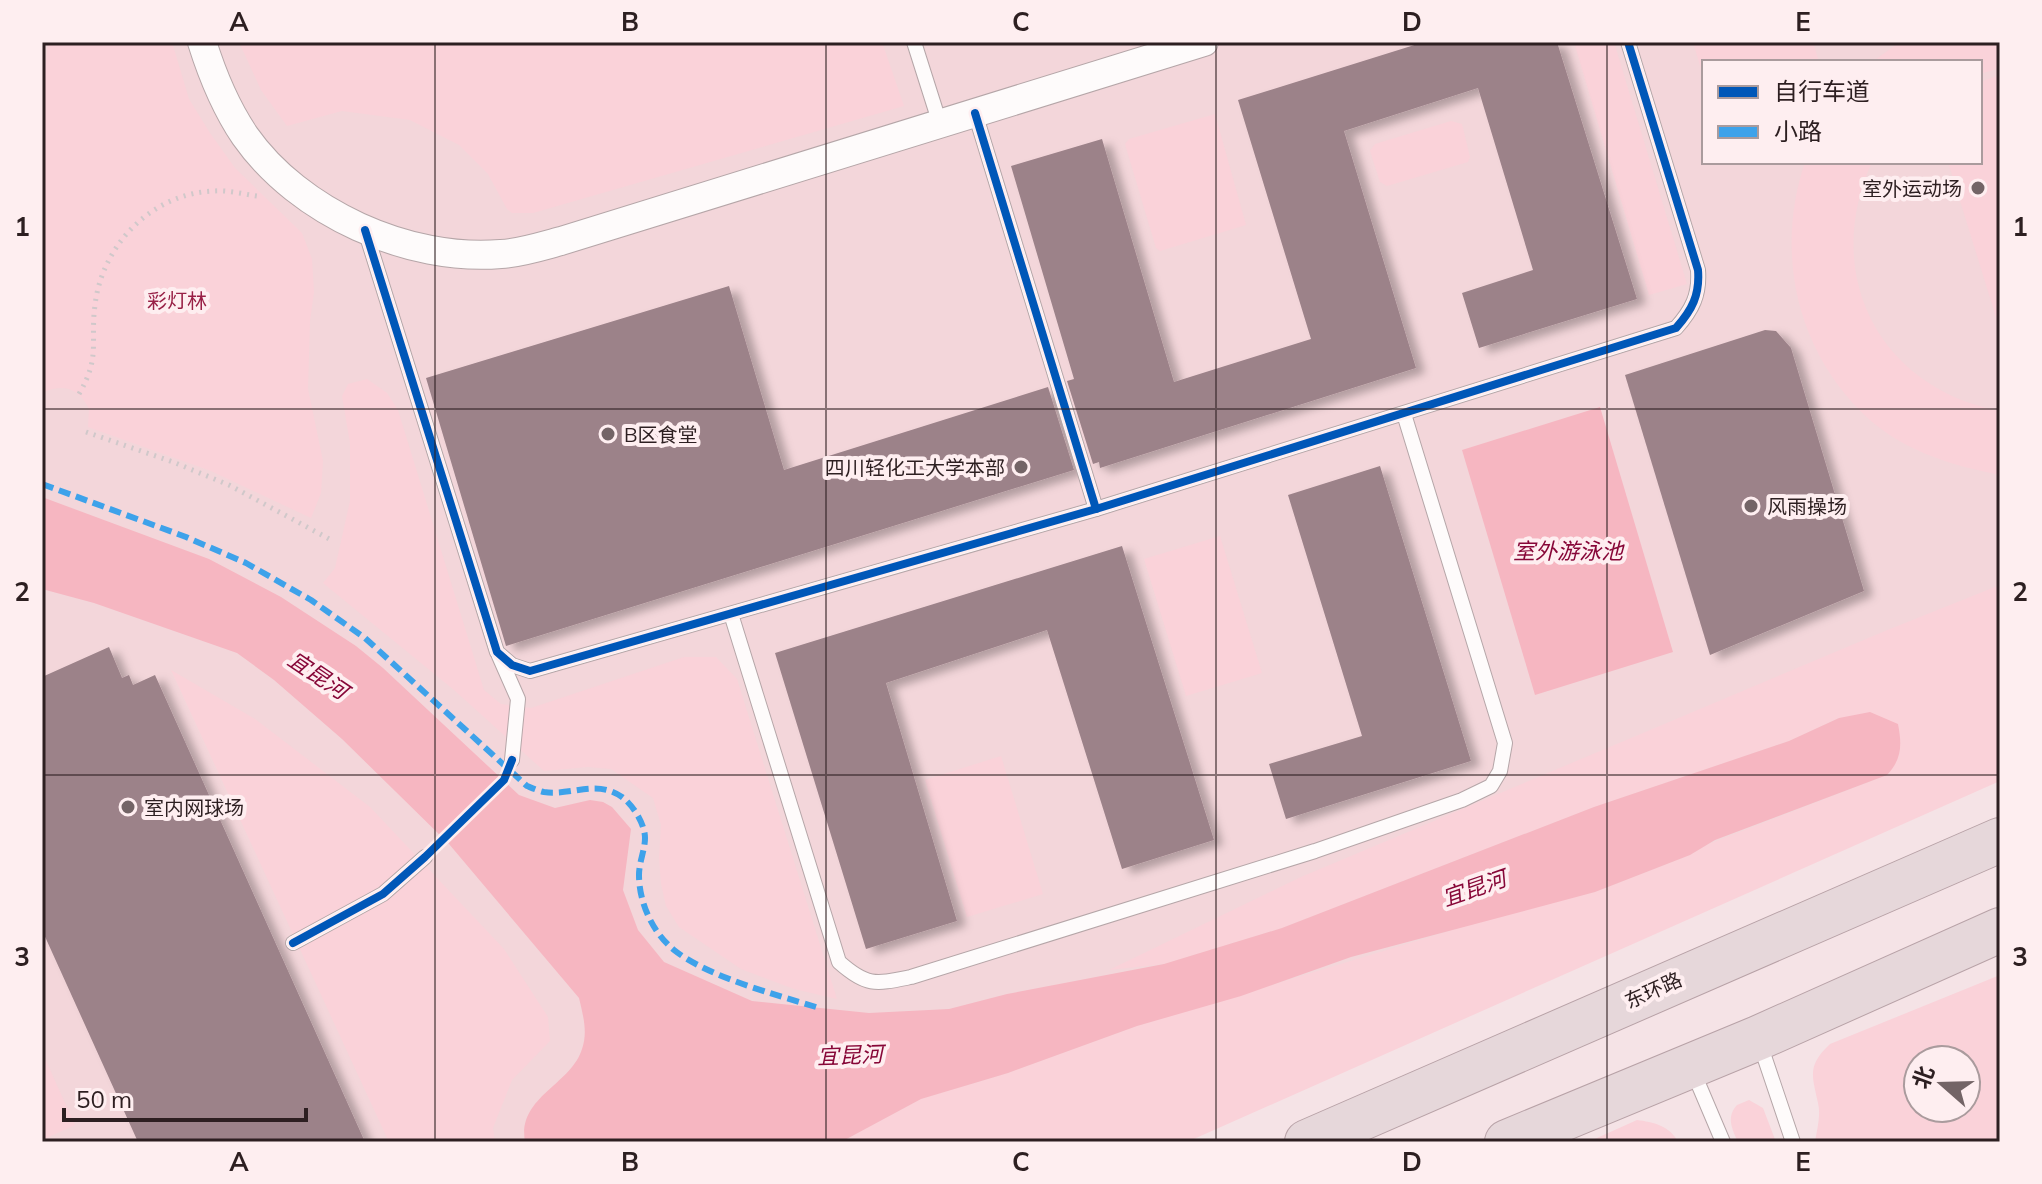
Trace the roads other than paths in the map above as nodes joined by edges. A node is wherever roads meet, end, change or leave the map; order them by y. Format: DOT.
graph roads {
  1 [pos="202,42"];
  2 [pos="914,42"];
  3 [pos="1204,42"];
  4 [pos="1628,42"];
  5 [pos="975,113"];
  6 [pos="940,124"];
  7 [pos="365,230"];
  8 [pos="1404,414"];
  9 [pos="1096,509"];
  10 [pos="731,614"];
  11 [pos="497,652"];
  12 [pos="512,760"];
  13 [pos="2000,840"];
  14 [pos="425,857"];
  15 [pos="2000,930"];
  16 [pos="293,943"];
  17 [pos="1758,1038"];
  18 [pos="1690,1065"];
  19 [pos="1307,1142"];
  20 [pos="1507,1142"];
  21 [pos="1723,1142"];
  22 [pos="1793,1142"];
  1 -- 7 [label="street"];
  2 -- 6 [label="lane"];
  3 -- 5 [label="street"];
  4 -- 8 [label="lane"];
  5 -- 6 [label="street"];
  5 -- 9 [label="lane"];
  6 -- 7 [label="street"];
  7 -- 11 [label="lane"];
  8 -- 9 [label="lane"];
  8 -- 10 [label="lane"];
  9 -- 10 [label="lane"];
  10 -- 11 [label="lane"];
  11 -- 12 [label="lane"];
  13 -- 19 [label="highway, 东环路"];
  14 -- 16 [label="lane"];
  15 -- 17 [label="highway"];
  17 -- 18 [label="highway"];
  17 -- 22 [label="lane"];
  18 -- 20 [label="highway"];
  18 -- 21 [label="lane"];
}
